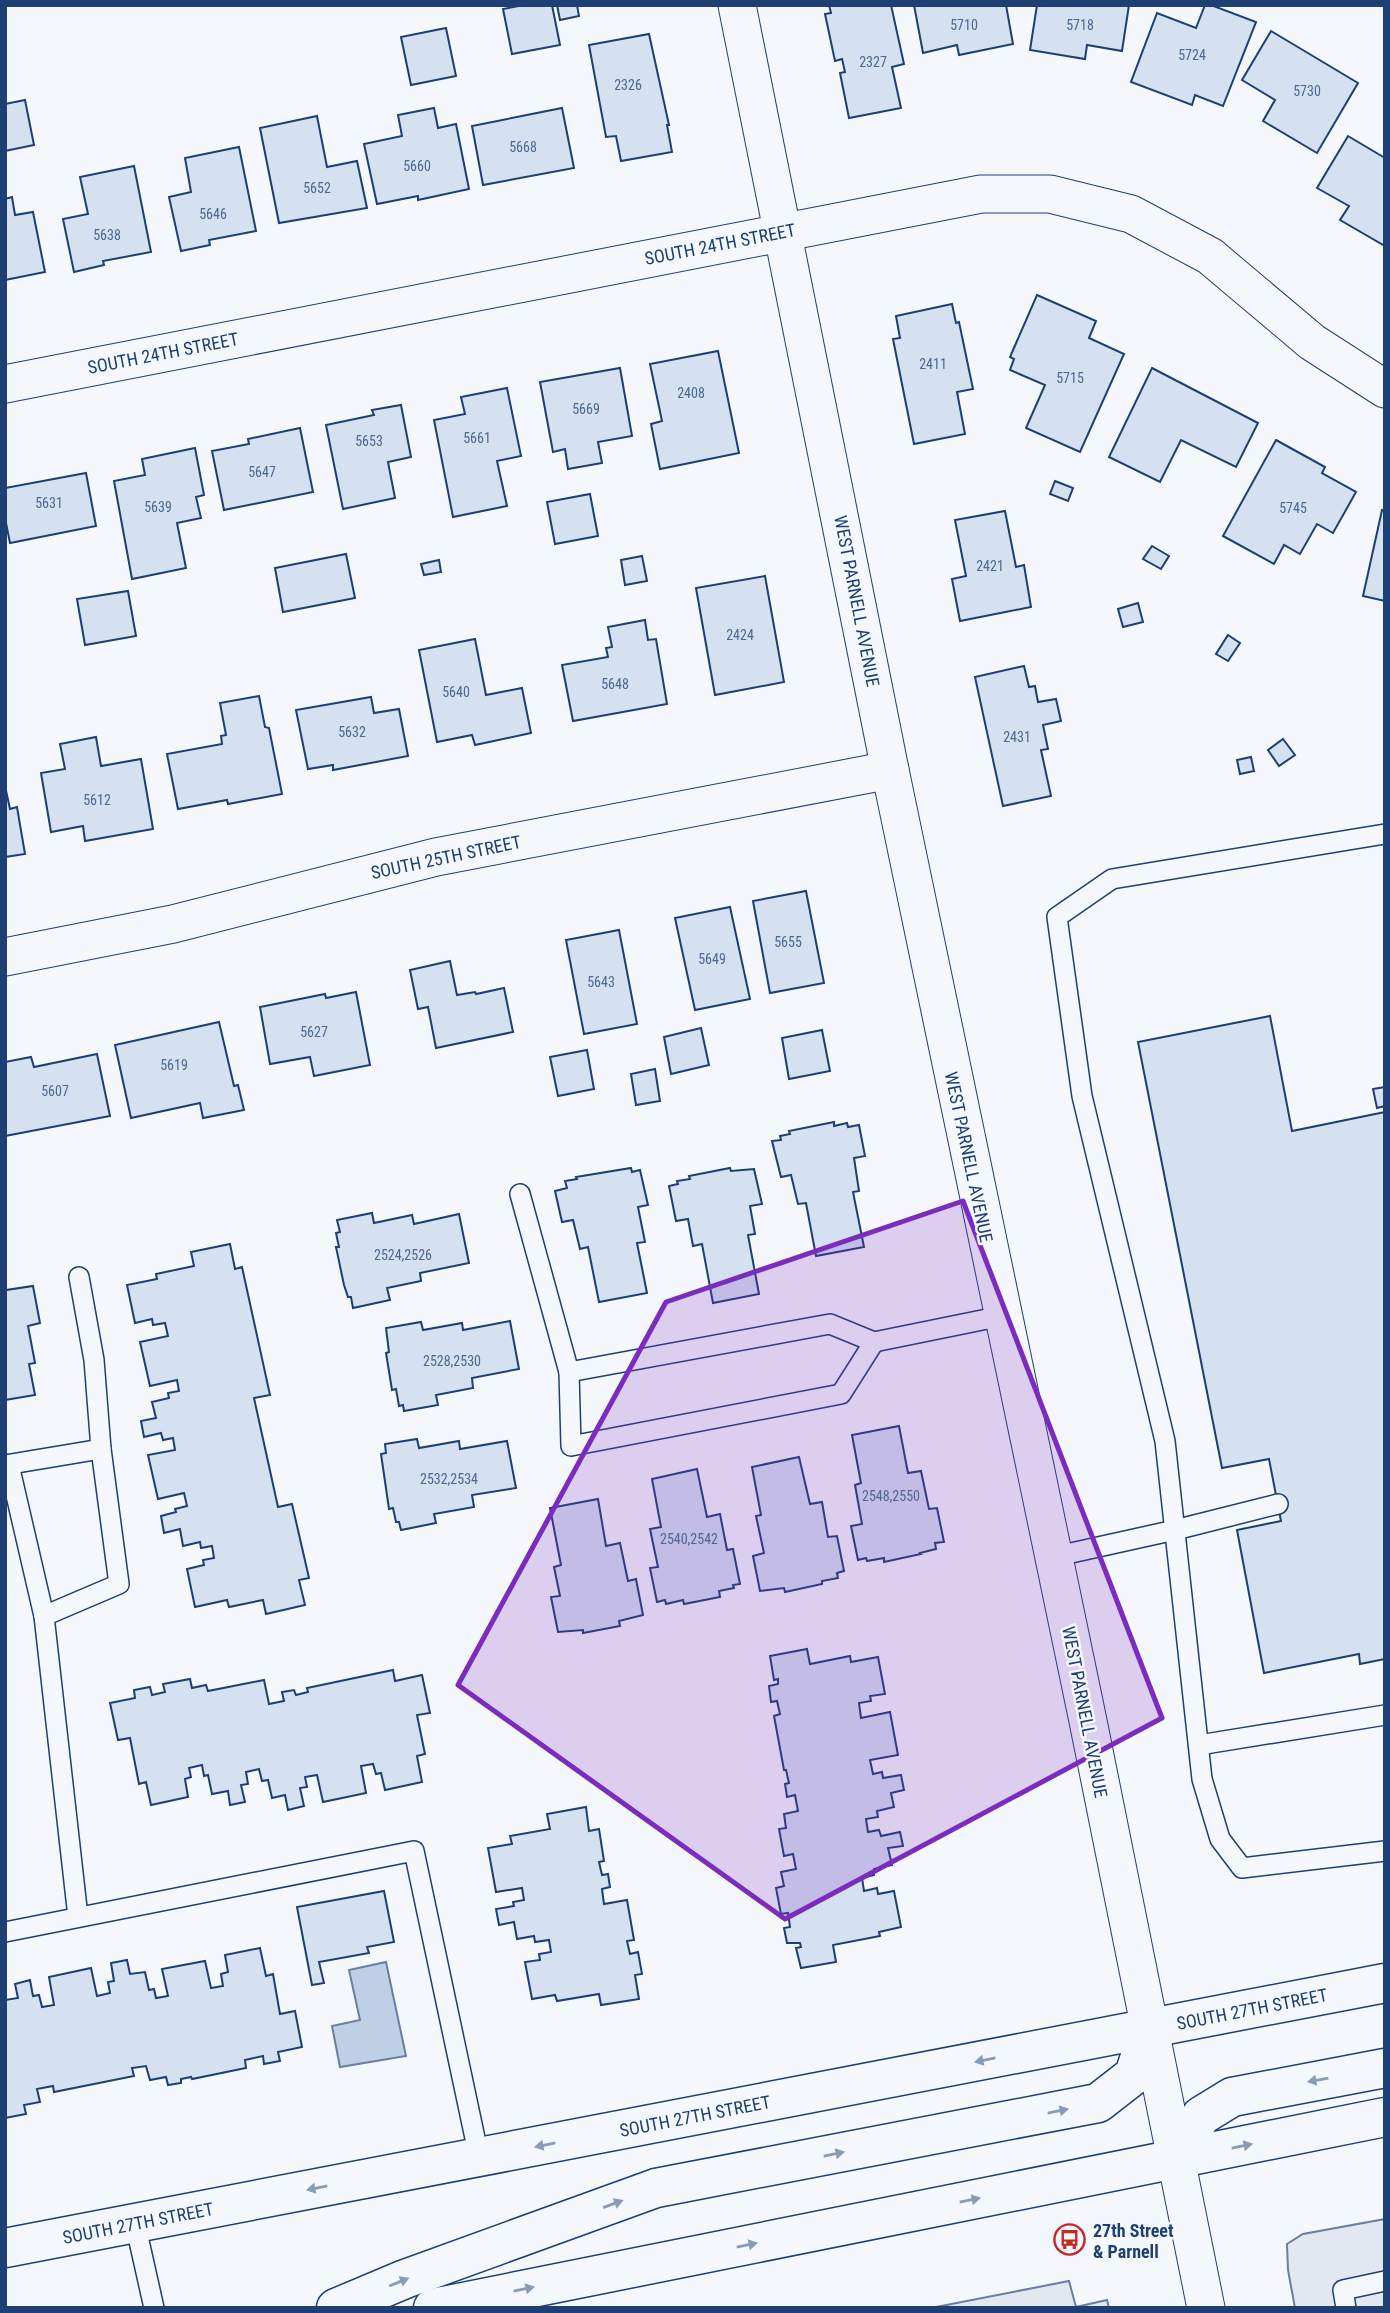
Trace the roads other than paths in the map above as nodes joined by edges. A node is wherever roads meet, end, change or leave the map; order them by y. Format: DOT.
graph roads {
  1 [pos="737,5"];
  2 [pos="783,231"];
  3 [pos="5,384"];
  4 [pos="1385,389"];
  5 [pos="890,770"];
  6 [pos="1385,834"];
  7 [pos="5,957"];
  8 [pos="520,1194"];
  9 [pos="79,1277"];
  10 [pos="1002,1316"];
  11 [pos="874,1342"];
  12 [pos="569,1372"];
  13 [pos="101,1450"];
  14 [pos="7,1465"];
  15 [pos="1278,1504"];
  16 [pos="1175,1530"];
  17 [pos="1053,1557"];
  18 [pos="44,1616"];
  19 [pos="1385,1715"];
  20 [pos="1199,1745"];
  21 [pos="1385,1851"];
  22 [pos="78,1917"];
  23 [pos="5,1932"];
  24 [pos="1385,1983"];
  25 [pos="1149,2029"];
  26 [pos="1385,2068"];
  27 [pos="1385,2118"];
  28 [pos="479,2157"];
  29 [pos="1175,2159"];
  30 [pos="135,2223"];
  31 [pos="5,2248"];
  32 [pos="1385,2281"];
  33 [pos="154,2308"];
  34 [pos="336,2308"];
  35 [pos="433,2308"];
  36 [pos="1206,2308"];
  37 [pos="1346,2308"];
  1 -- 2 [label="street, WEST PARNELL AVENUE"];
  2 -- 3 [label="street, SOUTH 24TH STREET"];
  2 -- 4 [label="street, SOUTH 24TH STREET"];
  2 -- 5 [label="street, WEST PARNELL AVENUE"];
  5 -- 7 [label="street, SOUTH 25TH STREET"];
  5 -- 10 [label="street, WEST PARNELL AVENUE"];
  6 -- 16 [label="lane"];
  8 -- 12 [label="lane"];
  9 -- 13 [label="lane"];
  10 -- 11 [label="lane"];
  10 -- 17 [label="street, WEST PARNELL AVENUE"];
  11 -- 12 [label="lane"];
  11 -- 12 [label="lane"];
  13 -- 14 [label="lane"];
  13 -- 18 [label="lane"];
  14 -- 18 [label="lane"];
  15 -- 16 [label="lane"];
  16 -- 17 [label="lane"];
  16 -- 20 [label="lane"];
  17 -- 25 [label="street, WEST PARNELL AVENUE"];
  18 -- 22 [label="lane"];
  19 -- 20 [label="lane"];
  20 -- 21 [label="lane"];
  22 -- 23 [label="lane"];
  22 -- 28 [label="lane"];
  24 -- 25 [label="main road, SOUTH 27TH STREET"];
  25 -- 28 [label="main road, SOUTH 27TH STREET, one-way"];
  25 -- 29 [label="street, WEST PARNELL AVENUE"];
  34 -- 25 [label="main road, one-way"];
  26 -- 29 [label="main road, one-way"];
  29 -- 27 [label="main road, one-way"];
  28 -- 30 [label="main road, SOUTH 27TH STREET, one-way"];
  35 -- 29 [label="main road, one-way"];
  29 -- 36 [label="street, WEST PARNELL AVENUE"];
  30 -- 31 [label="main road, SOUTH 27TH STREET"];
  30 -- 33 [label="lane"];
  32 -- 37 [label="lane"];
}
